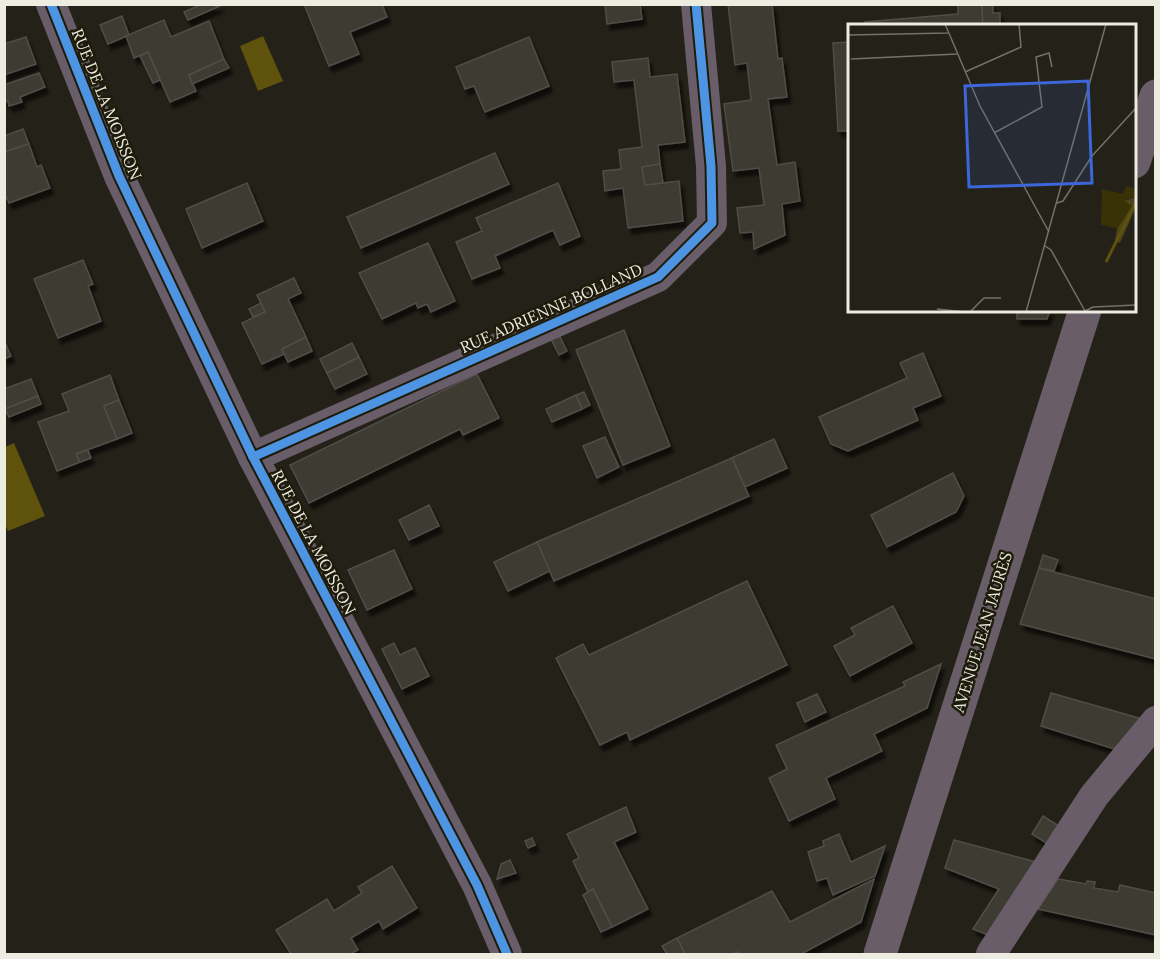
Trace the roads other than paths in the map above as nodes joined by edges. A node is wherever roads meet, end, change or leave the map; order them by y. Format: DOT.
graph roads {
  1 [pos="51,4"];
  2 [pos="696,4"];
  3 [pos="1155,96"];
  4 [pos="1136,156"];
  5 [pos="1084,312"];
  6 [pos="253,457"];
  7 [pos="1155,721"];
  8 [pos="507,954"];
  9 [pos="880,954"];
  10 [pos="991,954"];
  1 -- 6 [label="street, RUE DE LA MOISSON"];
  2 -- 6 [label="street, RUE ADRIENNE BOLLAND"];
  3 -- 4 [label="main road"];
  5 -- 9 [label="main road, AVENUE JEAN JAURÈS"];
  6 -- 8 [label="street, RUE DE LA MOISSON"];
  7 -- 10 [label="street"];
}
